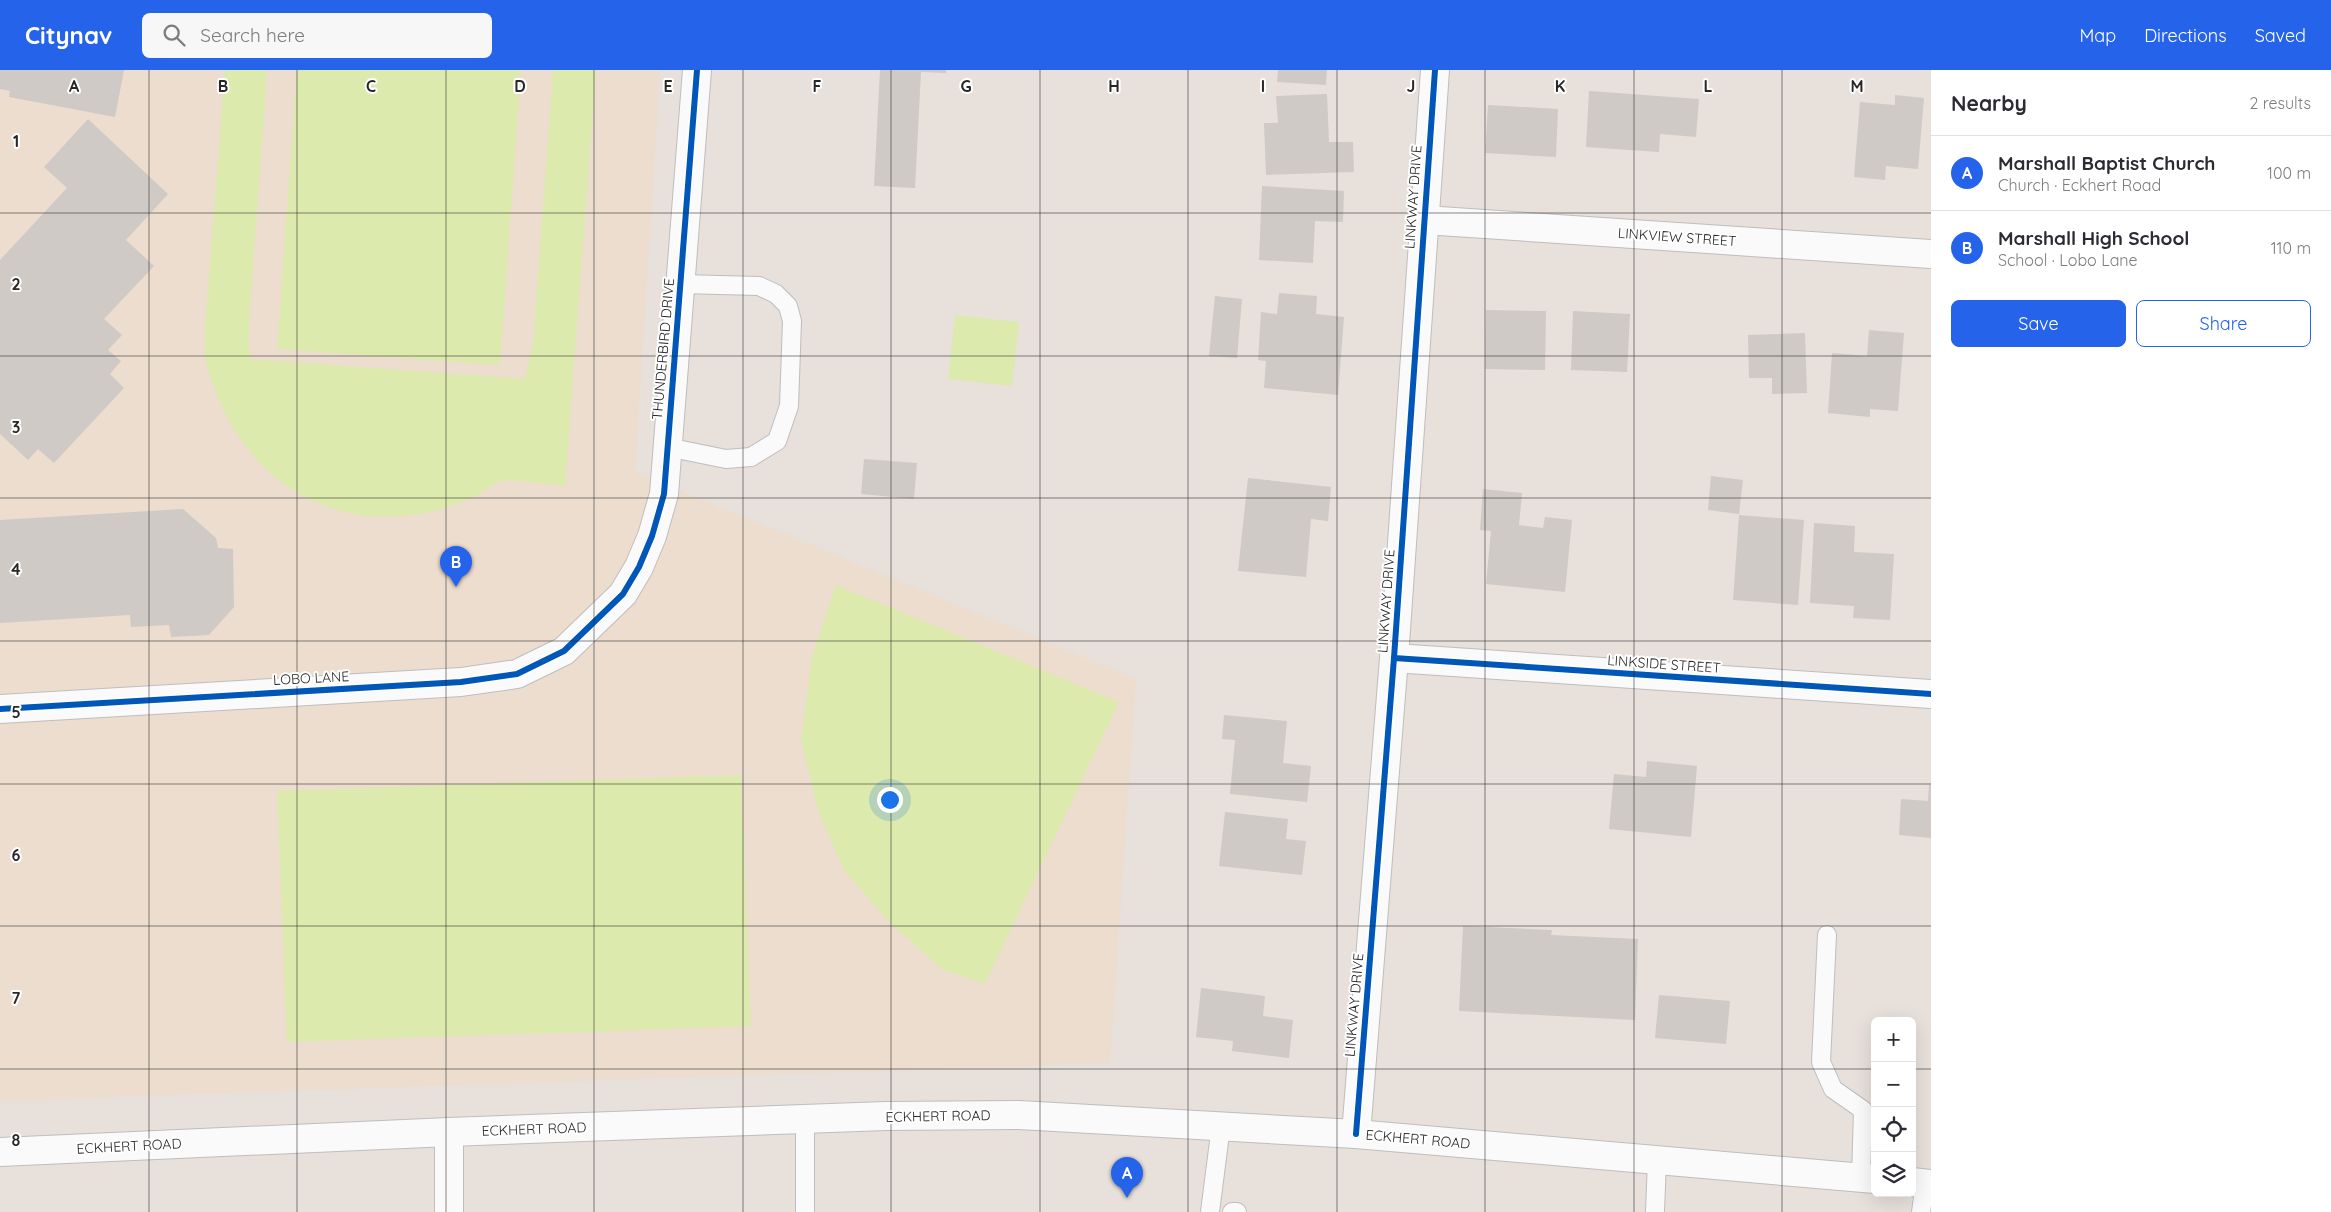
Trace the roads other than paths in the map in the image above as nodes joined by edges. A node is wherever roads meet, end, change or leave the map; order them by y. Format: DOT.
graph roads {
  1 [pos="697,70"];
  2 [pos="1435,70"];
  3 [pos="1424,220"];
  4 [pos="1931,254"];
  5 [pos="680,284"];
  6 [pos="667,447"];
  7 [pos="603,614"];
  8 [pos="1394,658"];
  9 [pos="1931,694"];
  10 [pos="0,709"];
  11 [pos="1827,935"];
  12 [pos="805,1119"];
  13 [pos="1221,1126"];
  14 [pos="449,1132"];
  15 [pos="1356,1134"];
  16 [pos="0,1152"];
  17 [pos="1656,1160"];
  18 [pos="1868,1179"];
  19 [pos="1923,1183"];
  20 [pos="449,1212"];
  21 [pos="805,1212"];
  22 [pos="1210,1212"];
  23 [pos="1232,1212"];
  24 [pos="1237,1212"];
  25 [pos="1655,1212"];
  26 [pos="1921,1212"];
  1 -- 5 [label="street, THUNDERBIRD DRIVE"];
  2 -- 3 [label="street, LINKWAY DRIVE"];
  3 -- 4 [label="street, LINKVIEW STREET"];
  3 -- 8 [label="street, LINKWAY DRIVE"];
  5 -- 6 [label="street, THUNDERBIRD DRIVE"];
  5 -- 6 [label="lane"];
  6 -- 7 [label="street, THUNDERBIRD DRIVE"];
  7 -- 10 [label="street, LOBO LANE"];
  8 -- 9 [label="street, LINKSIDE STREET"];
  8 -- 15 [label="street, LINKWAY DRIVE"];
  11 -- 18 [label="lane"];
  12 -- 13 [label="street, ECKHERT ROAD"];
  12 -- 14 [label="street, ECKHERT ROAD"];
  12 -- 21 [label="lane"];
  13 -- 15 [label="street, ECKHERT ROAD"];
  13 -- 22 [label="lane"];
  14 -- 16 [label="street, ECKHERT ROAD"];
  14 -- 20 [label="street"];
  15 -- 17 [label="street, ECKHERT ROAD"];
  17 -- 18 [label="street, ECKHERT ROAD"];
  17 -- 25 [label="lane"];
  19 -- 26 [label="lane"];
  23 -- 24 [label="lane"];
}
